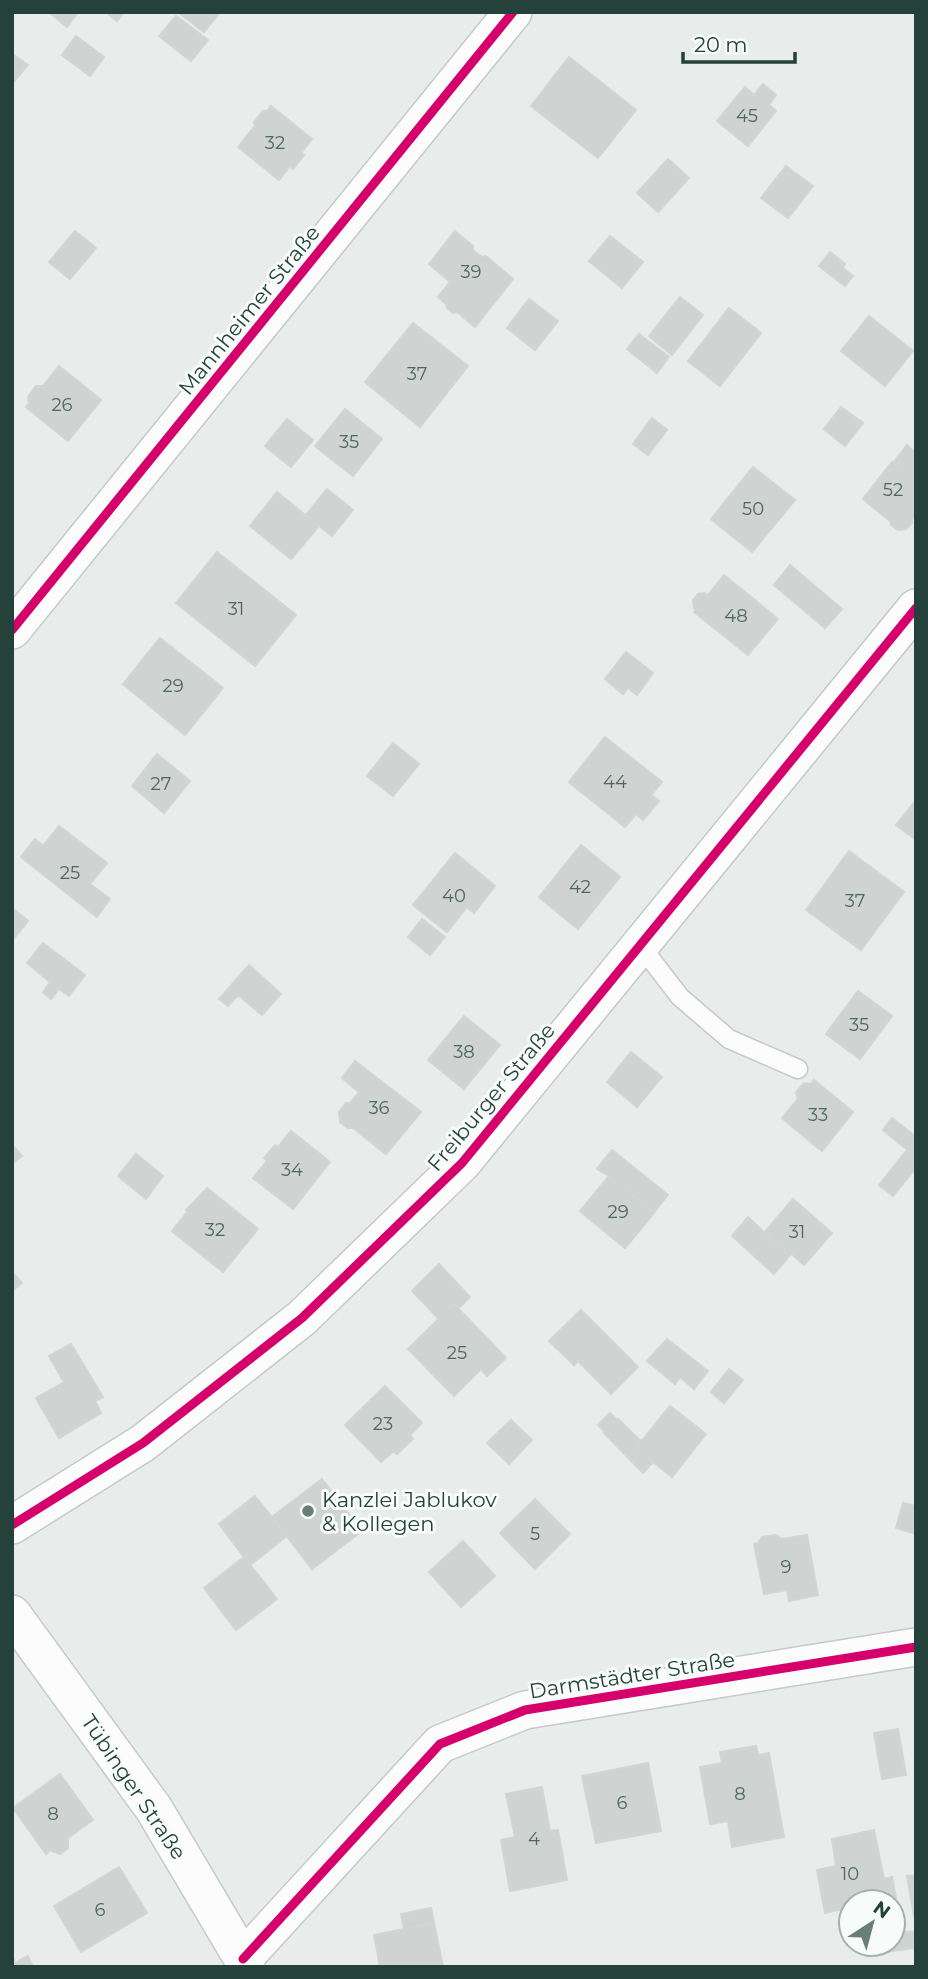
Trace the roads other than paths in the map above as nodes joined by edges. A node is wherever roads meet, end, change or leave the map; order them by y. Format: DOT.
graph roads {
  1 [pos="513,12"];
  2 [pos="916,608"];
  3 [pos="12,630"];
  4 [pos="640,945"];
  5 [pos="798,1069"];
  6 [pos="12,1525"];
  7 [pos="12,1614"];
  8 [pos="916,1647"];
  9 [pos="245,1963"];
  1 -- 3 [label="street, Mannheimer Straße"];
  2 -- 4 [label="street, Freiburger Straße"];
  4 -- 5 [label="lane"];
  4 -- 6 [label="street, Freiburger Straße"];
  7 -- 9 [label="street, Tübinger Straße"];
  8 -- 9 [label="street, Darmstädter Straße"];
}
